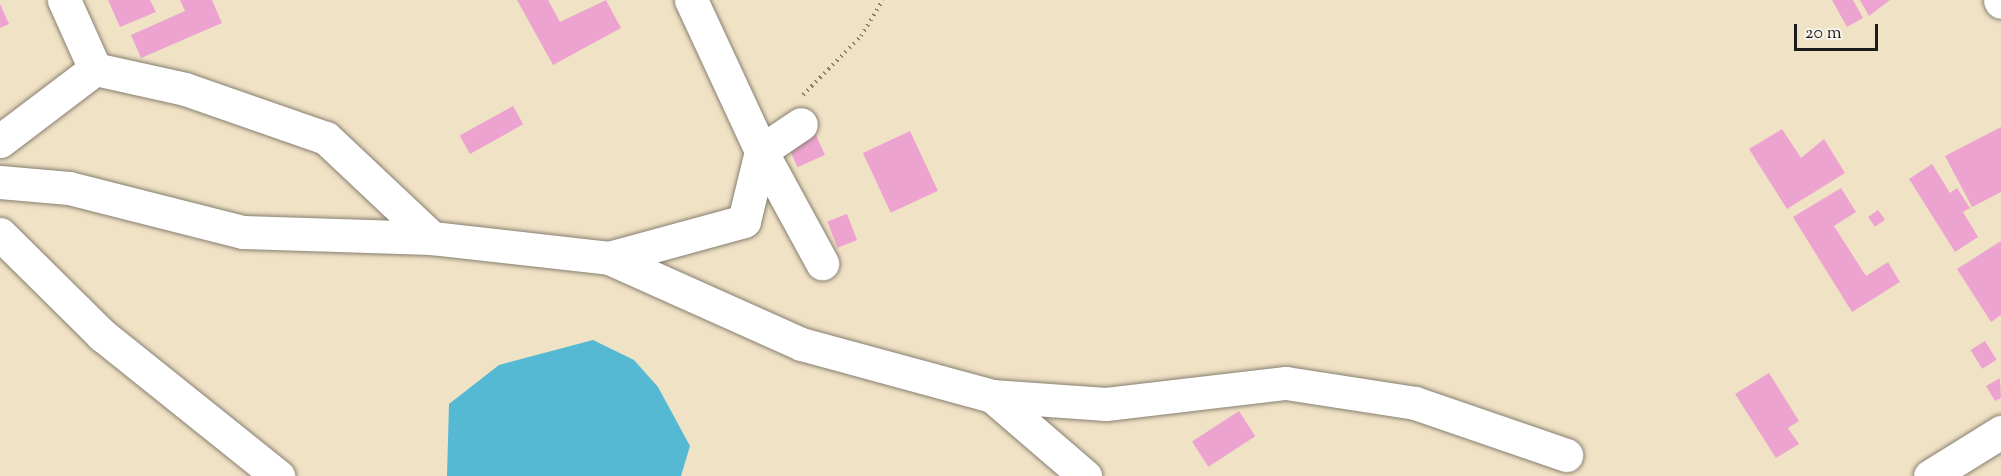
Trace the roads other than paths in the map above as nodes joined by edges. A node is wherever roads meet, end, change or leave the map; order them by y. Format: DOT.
graph roads {
  1 [pos="64,0"];
  2 [pos="691,0"];
  3 [pos="95,69"];
  4 [pos="799,113"];
  5 [pos="0,141"];
  6 [pos="761,151"];
  7 [pos="0,182"];
  8 [pos="0,234"];
  9 [pos="432,238"];
  10 [pos="609,258"];
  11 [pos="822,263"];
  12 [pos="992,396"];
  13 [pos="2001,432"];
  14 [pos="1566,454"];
  15 [pos="278,476"];
  16 [pos="1085,476"];
  17 [pos="1930,476"];
  1 -- 3 [label="street"];
  2 -- 6 [label="street"];
  3 -- 5 [label="street"];
  3 -- 9 [label="street"];
  4 -- 6 [label="street"];
  6 -- 10 [label="street"];
  6 -- 11 [label="street"];
  7 -- 9 [label="street"];
  8 -- 15 [label="street"];
  9 -- 10 [label="street"];
  10 -- 12 [label="street"];
  12 -- 14 [label="street"];
  12 -- 16 [label="street"];
  13 -- 17 [label="street"];
}
